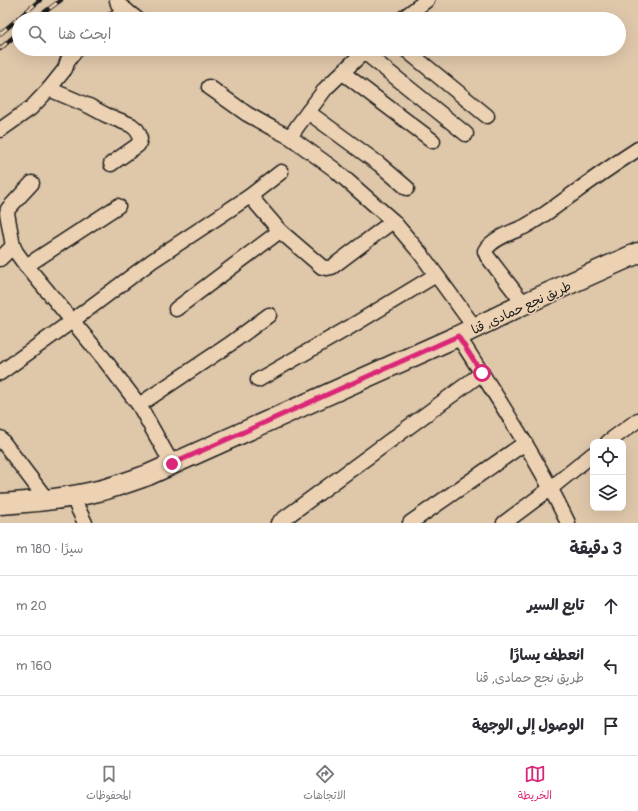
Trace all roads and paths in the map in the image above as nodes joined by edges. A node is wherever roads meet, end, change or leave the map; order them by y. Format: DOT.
graph roads {
  1 [pos="427,0"];
  2 [pos="411,12"];
  3 [pos="71,56"];
  4 [pos="360,56"];
  5 [pos="373,56"];
  6 [pos="414,56"];
  7 [pos="343,73"];
  8 [pos="209,87"];
  9 [pos="48,89"];
  10 [pos="308,112"];
  11 [pos="487,116"];
  12 [pos="0,130"];
  13 [pos="466,134"];
  14 [pos="290,137"];
  15 [pos="433,141"];
  16 [pos="638,149"];
  17 [pos="111,164"];
  18 [pos="281,172"];
  19 [pos="32,183"];
  20 [pos="407,188"];
  21 [pos="250,196"];
  22 [pos="118,206"];
  23 [pos="393,221"];
  24 [pos="280,231"];
  25 [pos="13,246"];
  26 [pos="638,253"];
  27 [pos="0,259"];
  28 [pos="26,266"];
  29 [pos="436,275"];
  30 [pos="524,304"];
  31 [pos="176,309"];
  32 [pos="269,315"];
  33 [pos="72,321"];
  34 [pos="467,332"];
  35 [pos="0,373"];
  36 [pos="482,373"];
  37 [pos="258,380"];
  38 [pos="139,405"];
  39 [pos="638,420"];
  40 [pos="0,438"];
  41 [pos="612,439"];
  42 [pos="525,443"];
  43 [pos="590,456"];
  44 [pos="172,464"];
  45 [pos="551,488"];
  46 [pos="72,496"];
  47 [pos="47,500"];
  48 [pos="0,504"];
  49 [pos="86,523"];
  50 [pos="278,523"];
  51 [pos="410,523"];
  52 [pos="504,523"];
  53 [pos="568,523"];
  1 -- 2 [label="street"];
  3 -- 9 [label="street"];
  4 -- 7 [label="street"];
  5 -- 13 [label="street"];
  6 -- 11 [label="street"];
  7 -- 10 [label="street"];
  7 -- 15 [label="street"];
  8 -- 14 [label="street"];
  9 -- 12 [label="street"];
  9 -- 17 [label="street"];
  10 -- 14 [label="street"];
  10 -- 20 [label="street"];
  14 -- 23 [label="street"];
  16 -- 30 [label="street"];
  18 -- 21 [label="street"];
  19 -- 25 [label="street"];
  21 -- 24 [label="street"];
  21 -- 33 [label="street"];
  22 -- 28 [label="street"];
  23 -- 24 [label="street"];
  23 -- 29 [label="street"];
  24 -- 31 [label="street"];
  25 -- 27 [label="street"];
  25 -- 28 [label="street"];
  26 -- 30 [label="main road, طريق نجع حمادى, قنا"];
  28 -- 33 [label="street"];
  29 -- 34 [label="street"];
  29 -- 37 [label="street"];
  30 -- 34 [label="main road, طريق نجع حمادى, قنا"];
  32 -- 38 [label="street"];
  33 -- 35 [label="street"];
  33 -- 38 [label="street"];
  34 -- 36 [label="street"];
  34 -- 44 [label="main road, طريق نجع حمادى, قنا"];
  36 -- 42 [label="street"];
  36 -- 50 [label="street"];
  38 -- 44 [label="street"];
  39 -- 41 [label="street"];
  40 -- 47 [label="street"];
  42 -- 45 [label="street"];
  42 -- 51 [label="street"];
  43 -- 45 [label="street"];
  44 -- 46 [label="main road, طريق نجع حمادى, قنا"];
  45 -- 52 [label="street"];
  45 -- 53 [label="street"];
  46 -- 47 [label="main road, طريق نجع حمادى, قنا"];
  46 -- 49 [label="street"];
  47 -- 48 [label="main road, طريق نجع حمادى, قنا"];
}
